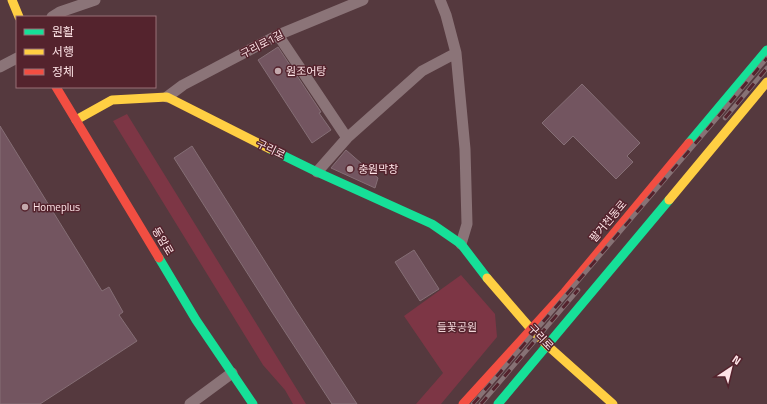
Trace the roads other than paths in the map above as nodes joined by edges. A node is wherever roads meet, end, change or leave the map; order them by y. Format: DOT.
graph roads {
  1 [pos="12,0"];
  2 [pos="95,0"];
  3 [pos="363,0"];
  4 [pos="440,0"];
  5 [pos="19,16"];
  6 [pos="54,16"];
  7 [pos="278,35"];
  8 [pos="767,50"];
  9 [pos="456,53"];
  10 [pos="16,59"];
  11 [pos="0,67"];
  12 [pos="767,82"];
  13 [pos="57,88"];
  14 [pos="167,97"];
  15 [pos="76,120"];
  16 [pos="347,138"];
  17 [pos="318,172"];
  18 [pos="461,244"];
  19 [pos="531,329"];
  20 [pos="548,346"];
  21 [pos="232,374"];
  22 [pos="190,404"];
  23 [pos="253,404"];
  24 [pos="463,404"];
  25 [pos="498,404"];
  26 [pos="614,404"];
  1 -- 5 [label="street"];
  2 -- 6 [label="street"];
  3 -- 7 [label="street, 구리로1길"];
  4 -- 9 [label="street"];
  7 -- 14 [label="street, 구리로1길"];
  7 -- 16 [label="street"];
  8 -- 19 [label="street, 팔거천동로"];
  9 -- 16 [label="street"];
  9 -- 18 [label="street"];
  10 -- 11 [label="street"];
  12 -- 20 [label="street"];
  13 -- 15 [label="street, 동암로"];
  14 -- 15 [label="street, 구리로"];
  14 -- 17 [label="street, 구리로"];
  15 -- 21 [label="street, 동암로"];
  16 -- 17 [label="street"];
  17 -- 18 [label="street, 구리로"];
  18 -- 19 [label="street, 구리로"];
  19 -- 20 [label="street, 구리로"];
  19 -- 24 [label="street, 팔거천동로"];
  20 -- 25 [label="street"];
  20 -- 26 [label="street, 구리로"];
  21 -- 22 [label="street"];
  21 -- 23 [label="street, 동암로"];
}
